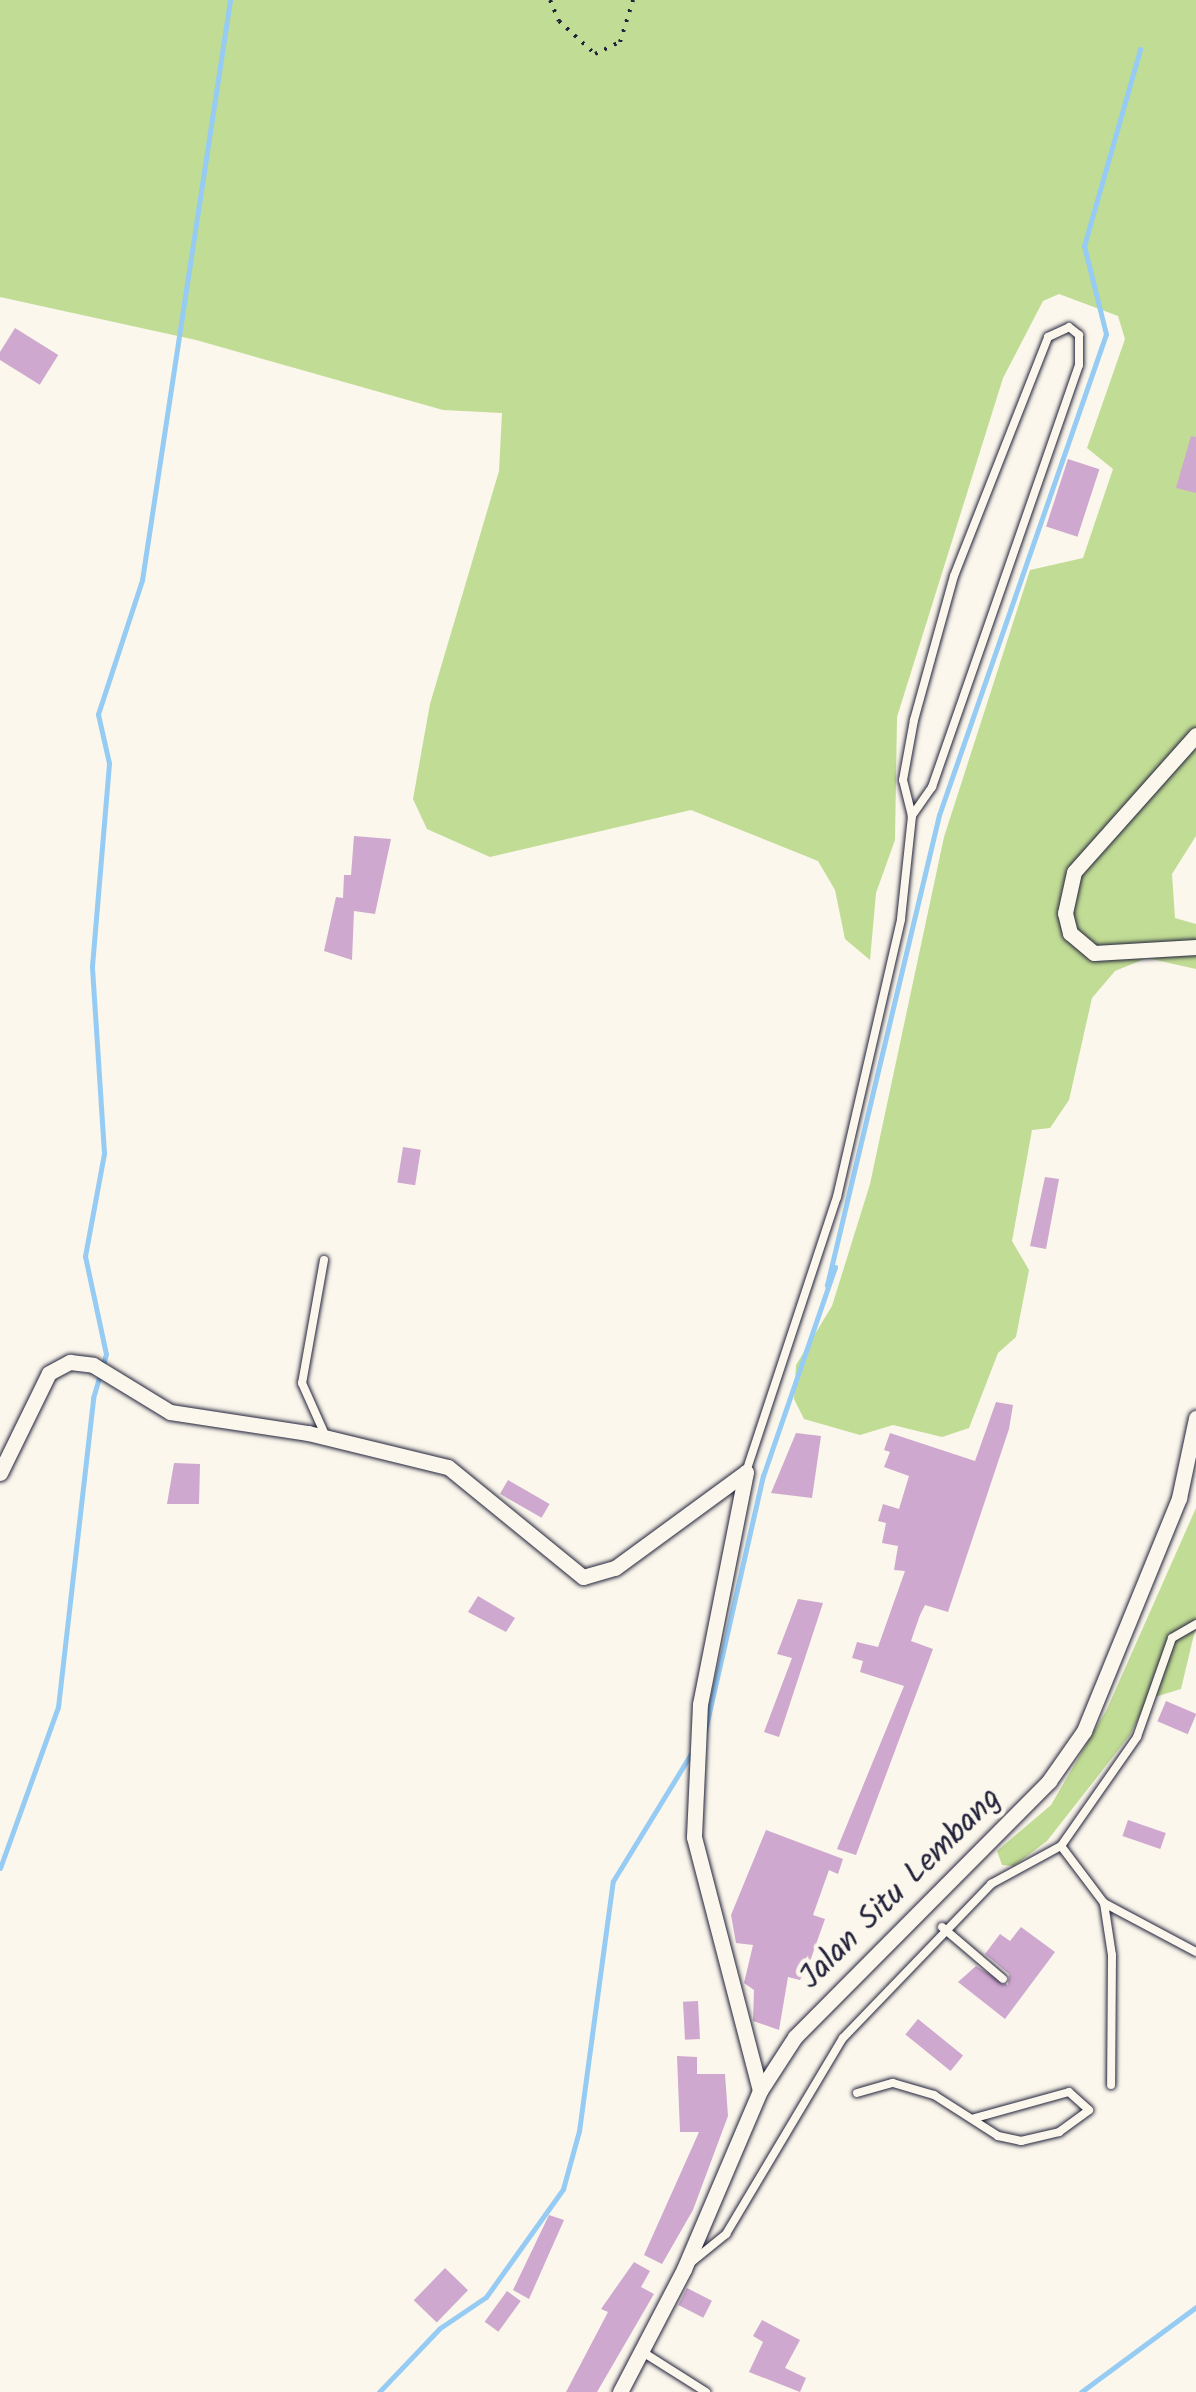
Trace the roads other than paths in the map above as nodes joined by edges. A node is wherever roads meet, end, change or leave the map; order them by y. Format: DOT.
graph roads {
  1 [pos="1196,735"];
  2 [pos="912,816"];
  3 [pos="1196,946"];
  4 [pos="324,1260"];
  5 [pos="1196,1418"];
  6 [pos="326,1438"];
  7 [pos="746,1472"];
  8 [pos="0,1474"];
  9 [pos="1196,1624"];
  10 [pos="1061,1846"];
  11 [pos="1104,1902"];
  12 [pos="942,1927"];
  13 [pos="1196,1952"];
  14 [pos="1003,1979"];
  15 [pos="1111,2086"];
  16 [pos="760,2092"];
  17 [pos="857,2093"];
  18 [pos="975,2118"];
  19 [pos="684,2268"];
  20 [pos="641,2351"];
  21 [pos="620,2392"];
  22 [pos="706,2392"];
  1 -- 3 [label="street"];
  2 -- 2 [label="lane"];
  2 -- 7 [label="lane"];
  4 -- 6 [label="lane"];
  5 -- 16 [label="street, Jalan Situ Lembang"];
  6 -- 7 [label="street"];
  6 -- 8 [label="street"];
  7 -- 16 [label="street"];
  9 -- 10 [label="lane"];
  10 -- 11 [label="lane"];
  10 -- 12 [label="lane"];
  11 -- 13 [label="lane"];
  11 -- 15 [label="lane"];
  12 -- 14 [label="lane"];
  12 -- 19 [label="lane"];
  16 -- 19 [label="street, Jalan Situ Lembang"];
  17 -- 18 [label="lane"];
  18 -- 18 [label="lane"];
  19 -- 20 [label="street, Jalan Situ Lembang"];
  20 -- 21 [label="street, Jalan Situ Lembang"];
  20 -- 22 [label="lane"];
}
